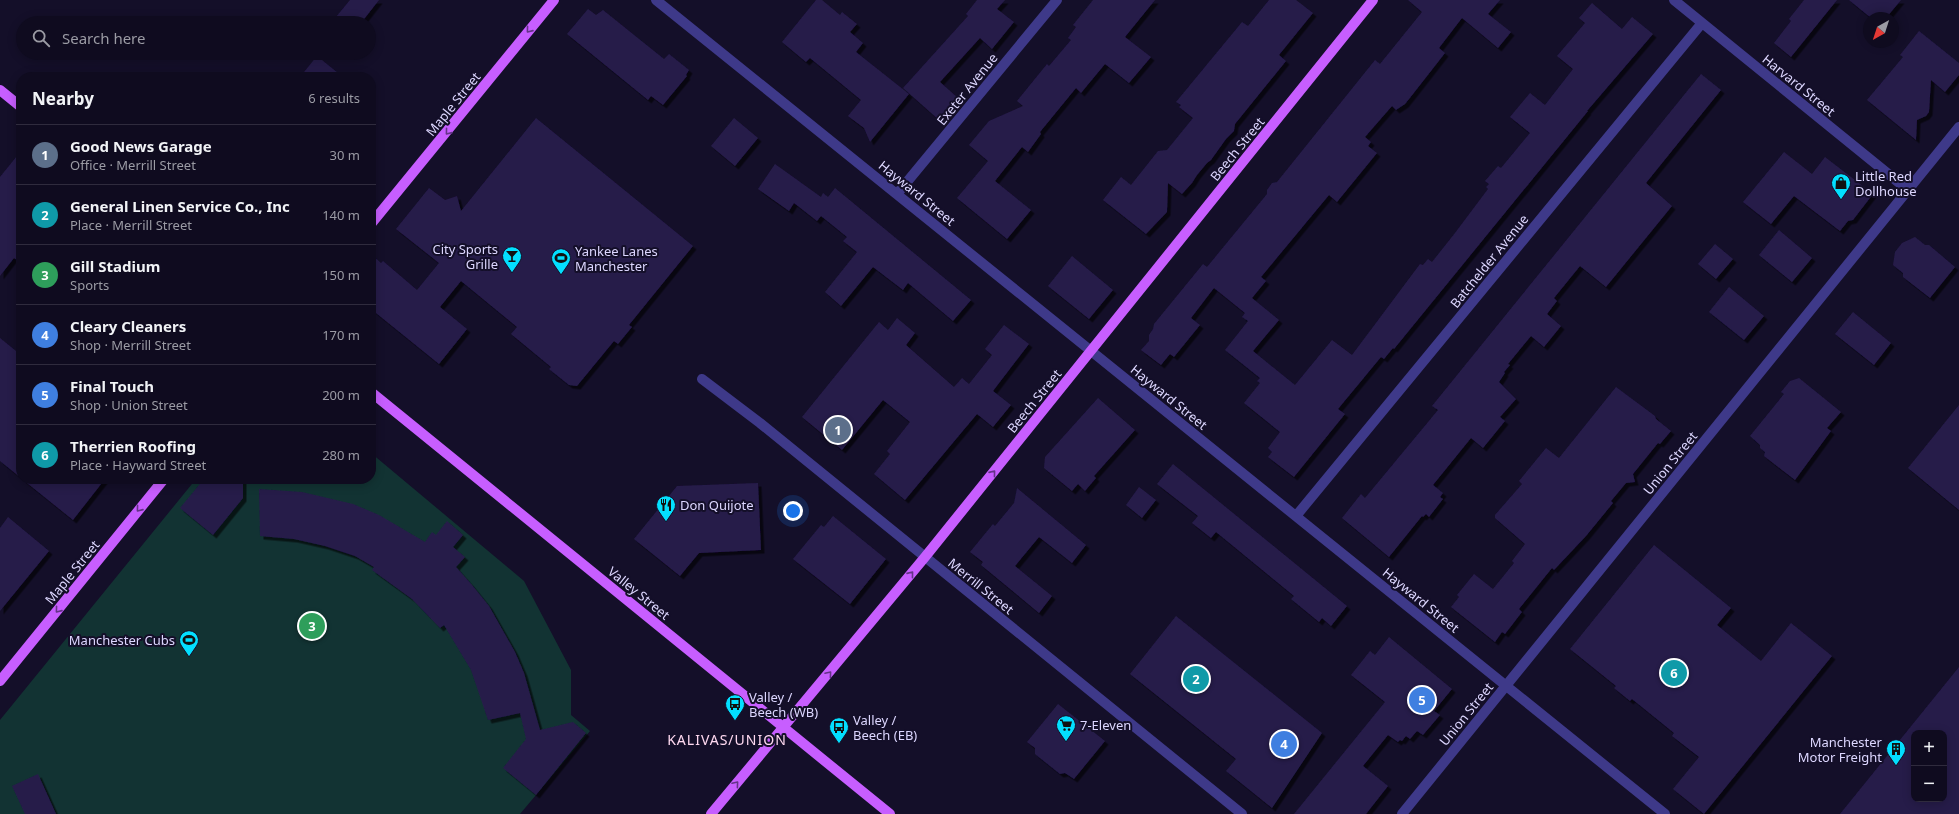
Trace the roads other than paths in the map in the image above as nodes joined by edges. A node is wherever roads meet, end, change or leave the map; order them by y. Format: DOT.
graph roads {
  1 [pos="554,0"];
  2 [pos="656,0"];
  3 [pos="1057,0"];
  4 [pos="1373,0"];
  5 [pos="1674,0"];
  6 [pos="1702,23"];
  7 [pos="0,90"];
  8 [pos="16,103"];
  9 [pos="1959,127"];
  10 [pos="1908,190"];
  11 [pos="898,194"];
  12 [pos="376,218"];
  13 [pos="1092,351"];
  14 [pos="702,379"];
  15 [pos="376,396"];
  16 [pos="160,484"];
  17 [pos="1296,516"];
  18 [pos="924,557"];
  19 [pos="0,681"];
  20 [pos="1506,686"];
  21 [pos="783,728"];
  22 [pos="711,814"];
  23 [pos="890,814"];
  24 [pos="1242,814"];
  25 [pos="1402,814"];
  26 [pos="1665,814"];
  1 -- 12 [label="main road, Maple Street, one-way"];
  2 -- 11 [label="street, Hayward Street"];
  3 -- 11 [label="street, Exeter Avenue"];
  4 -- 13 [label="main road, Beech Street"];
  5 -- 6 [label="street, Harvard Street"];
  6 -- 10 [label="street, Harvard Street"];
  6 -- 17 [label="street, Batchelder Avenue"];
  7 -- 8 [label="main road"];
  9 -- 10 [label="street, Union Street"];
  10 -- 20 [label="street, Union Street"];
  11 -- 13 [label="street, Hayward Street"];
  13 -- 17 [label="street, Hayward Street"];
  18 -- 13 [label="main road, Beech Street, one-way"];
  14 -- 18 [label="street, Merrill Street"];
  15 -- 21 [label="main road, Valley Street"];
  16 -- 19 [label="main road, Maple Street, one-way"];
  17 -- 20 [label="street, Hayward Street"];
  21 -- 18 [label="main road, Beech Street, one-way"];
  18 -- 24 [label="street, Merrill Street"];
  20 -- 25 [label="street, Union Street"];
  20 -- 26 [label="street, Hayward Street"];
  22 -- 21 [label="main road, Beech Street, one-way"];
  21 -- 23 [label="main road, Valley Street"];
}
